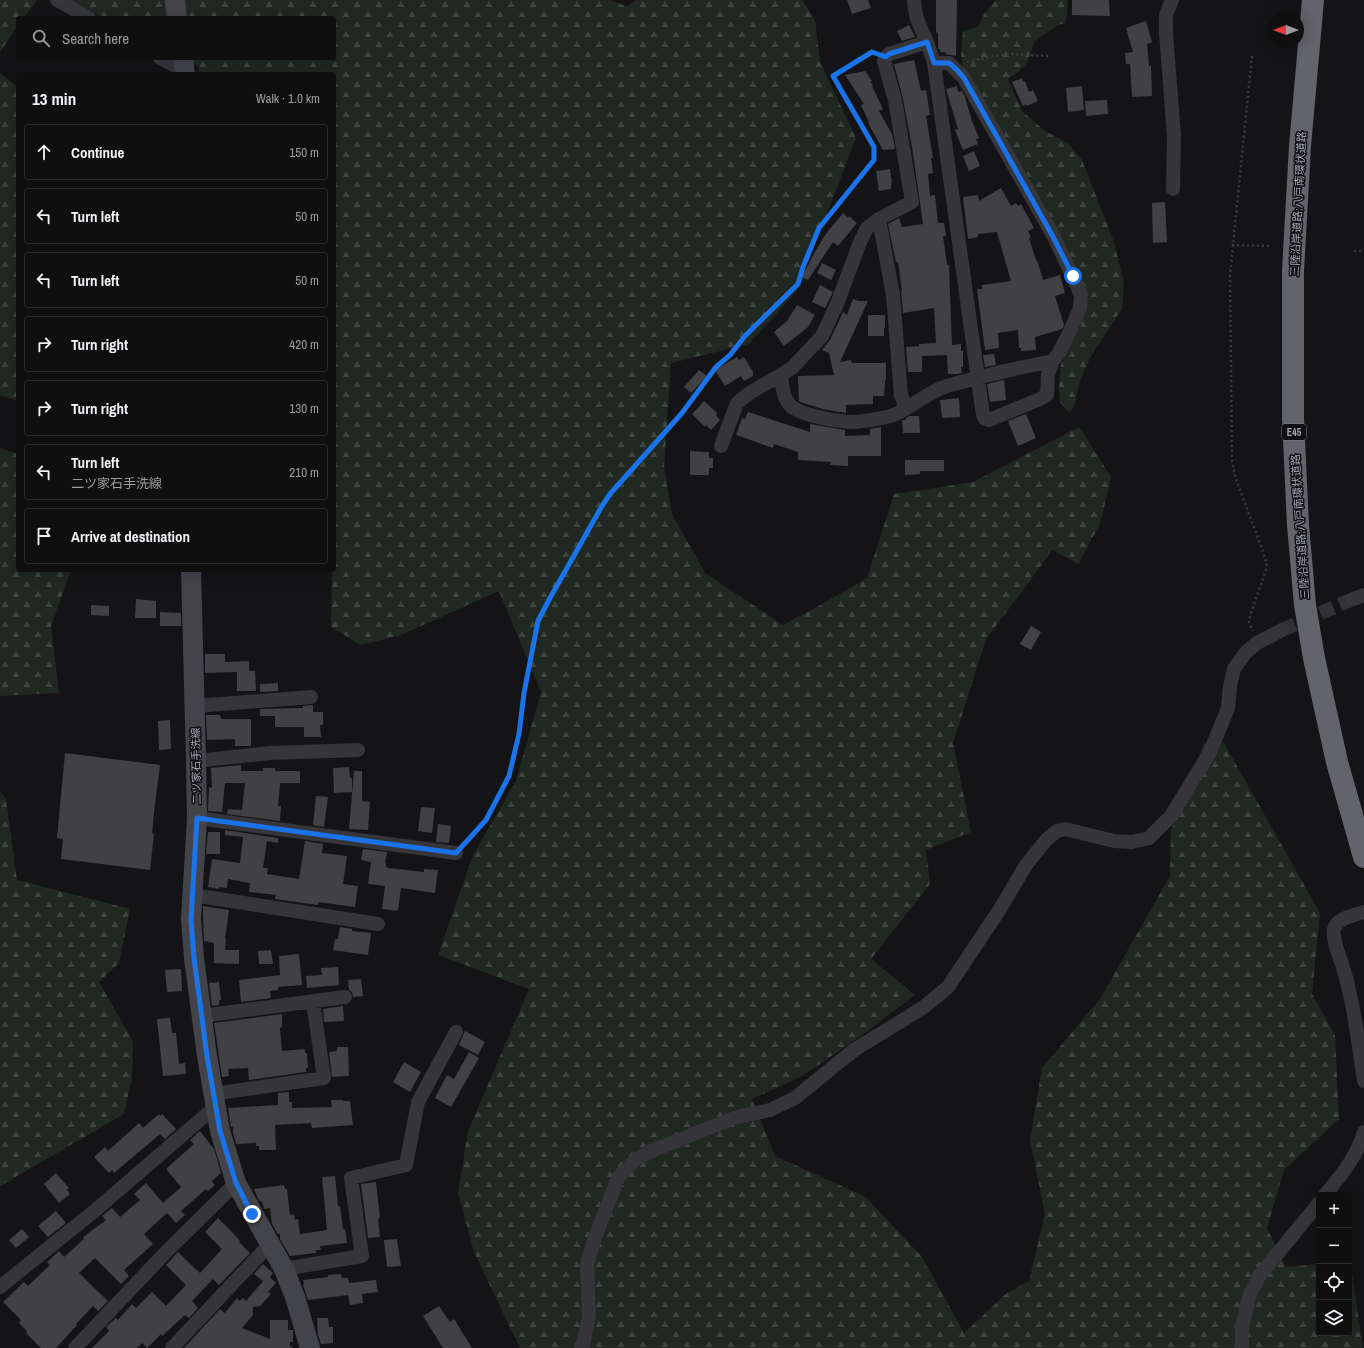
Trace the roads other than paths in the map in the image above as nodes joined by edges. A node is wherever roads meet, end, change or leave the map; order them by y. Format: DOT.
graph roads {
  1 [pos="57,0"];
  2 [pos="175,0"];
  3 [pos="914,0"];
  4 [pos="1172,0"];
  5 [pos="1313,0"];
  6 [pos="85,16"];
  7 [pos="178,16"];
  8 [pos="927,42"];
  9 [pos="165,60"];
  10 [pos="934,63"];
  11 [pos="184,68"];
  12 [pos="1173,189"];
  13 [pos="879,219"];
  14 [pos="1053,361"];
  15 [pos="781,375"];
  16 [pos="978,378"];
  17 [pos="906,408"];
  18 [pos="721,446"];
  19 [pos="191,572"];
  20 [pos="1282,630"];
  21 [pos="311,697"];
  22 [pos="195,706"];
  23 [pos="358,750"];
  24 [pos="196,761"];
  25 [pos="197,818"];
  26 [pos="456,853"];
  27 [pos="1364,857"];
  28 [pos="193,895"];
  29 [pos="1360,913"];
  30 [pos="378,924"];
  31 [pos="345,997"];
  32 [pos="313,1002"];
  33 [pos="201,1016"];
  34 [pos="456,1032"];
  35 [pos="1364,1081"];
  36 [pos="214,1100"];
  37 [pos="1364,1132"];
  38 [pos="236,1183"];
  39 [pos="1327,1192"];
  40 [pos="1316,1206"];
  41 [pos="270,1244"];
  42 [pos="284,1269"];
  43 [pos="0,1287"];
  44 [pos="76,1348"];
  45 [pos="172,1348"];
  46 [pos="310,1348"];
  47 [pos="581,1348"];
  48 [pos="1242,1348"];
  1 -- 6 [label="street"];
  2 -- 7 [label="street"];
  3 -- 8 [label="street"];
  4 -- 12 [label="street"];
  5 -- 27 [label="highway, 三陸沿岸道路;八戸南環状道路 / E45"];
  8 -- 10 [label="street"];
  8 -- 13 [label="street"];
  9 -- 11 [label="street"];
  10 -- 14 [label="street"];
  10 -- 16 [label="street"];
  13 -- 15 [label="street"];
  13 -- 17 [label="street"];
  14 -- 16 [label="street"];
  14 -- 16 [label="street"];
  15 -- 17 [label="street"];
  15 -- 18 [label="street"];
  16 -- 17 [label="street"];
  19 -- 22 [label="street, 二ツ家石手洗線"];
  20 -- 47 [label="street"];
  21 -- 22 [label="street"];
  22 -- 24 [label="street, 二ツ家石手洗線"];
  23 -- 24 [label="street"];
  24 -- 25 [label="street, 二ツ家石手洗線"];
  25 -- 26 [label="street"];
  25 -- 28 [label="street, 二ツ家石手洗線"];
  28 -- 30 [label="street"];
  28 -- 33 [label="street, 二ツ家石手洗線"];
  29 -- 35 [label="street"];
  31 -- 32 [label="street"];
  32 -- 33 [label="street"];
  32 -- 36 [label="street"];
  33 -- 36 [label="street, 二ツ家石手洗線"];
  34 -- 42 [label="street"];
  36 -- 38 [label="street, 二ツ家石手洗線"];
  36 -- 43 [label="street"];
  37 -- 39 [label="street"];
  38 -- 41 [label="street, 二ツ家石手洗線"];
  38 -- 44 [label="street"];
  40 -- 48 [label="street"];
  41 -- 42 [label="street, 二ツ家石手洗線"];
  41 -- 45 [label="street"];
  42 -- 46 [label="street, 二ツ家石手洗線"];
}
